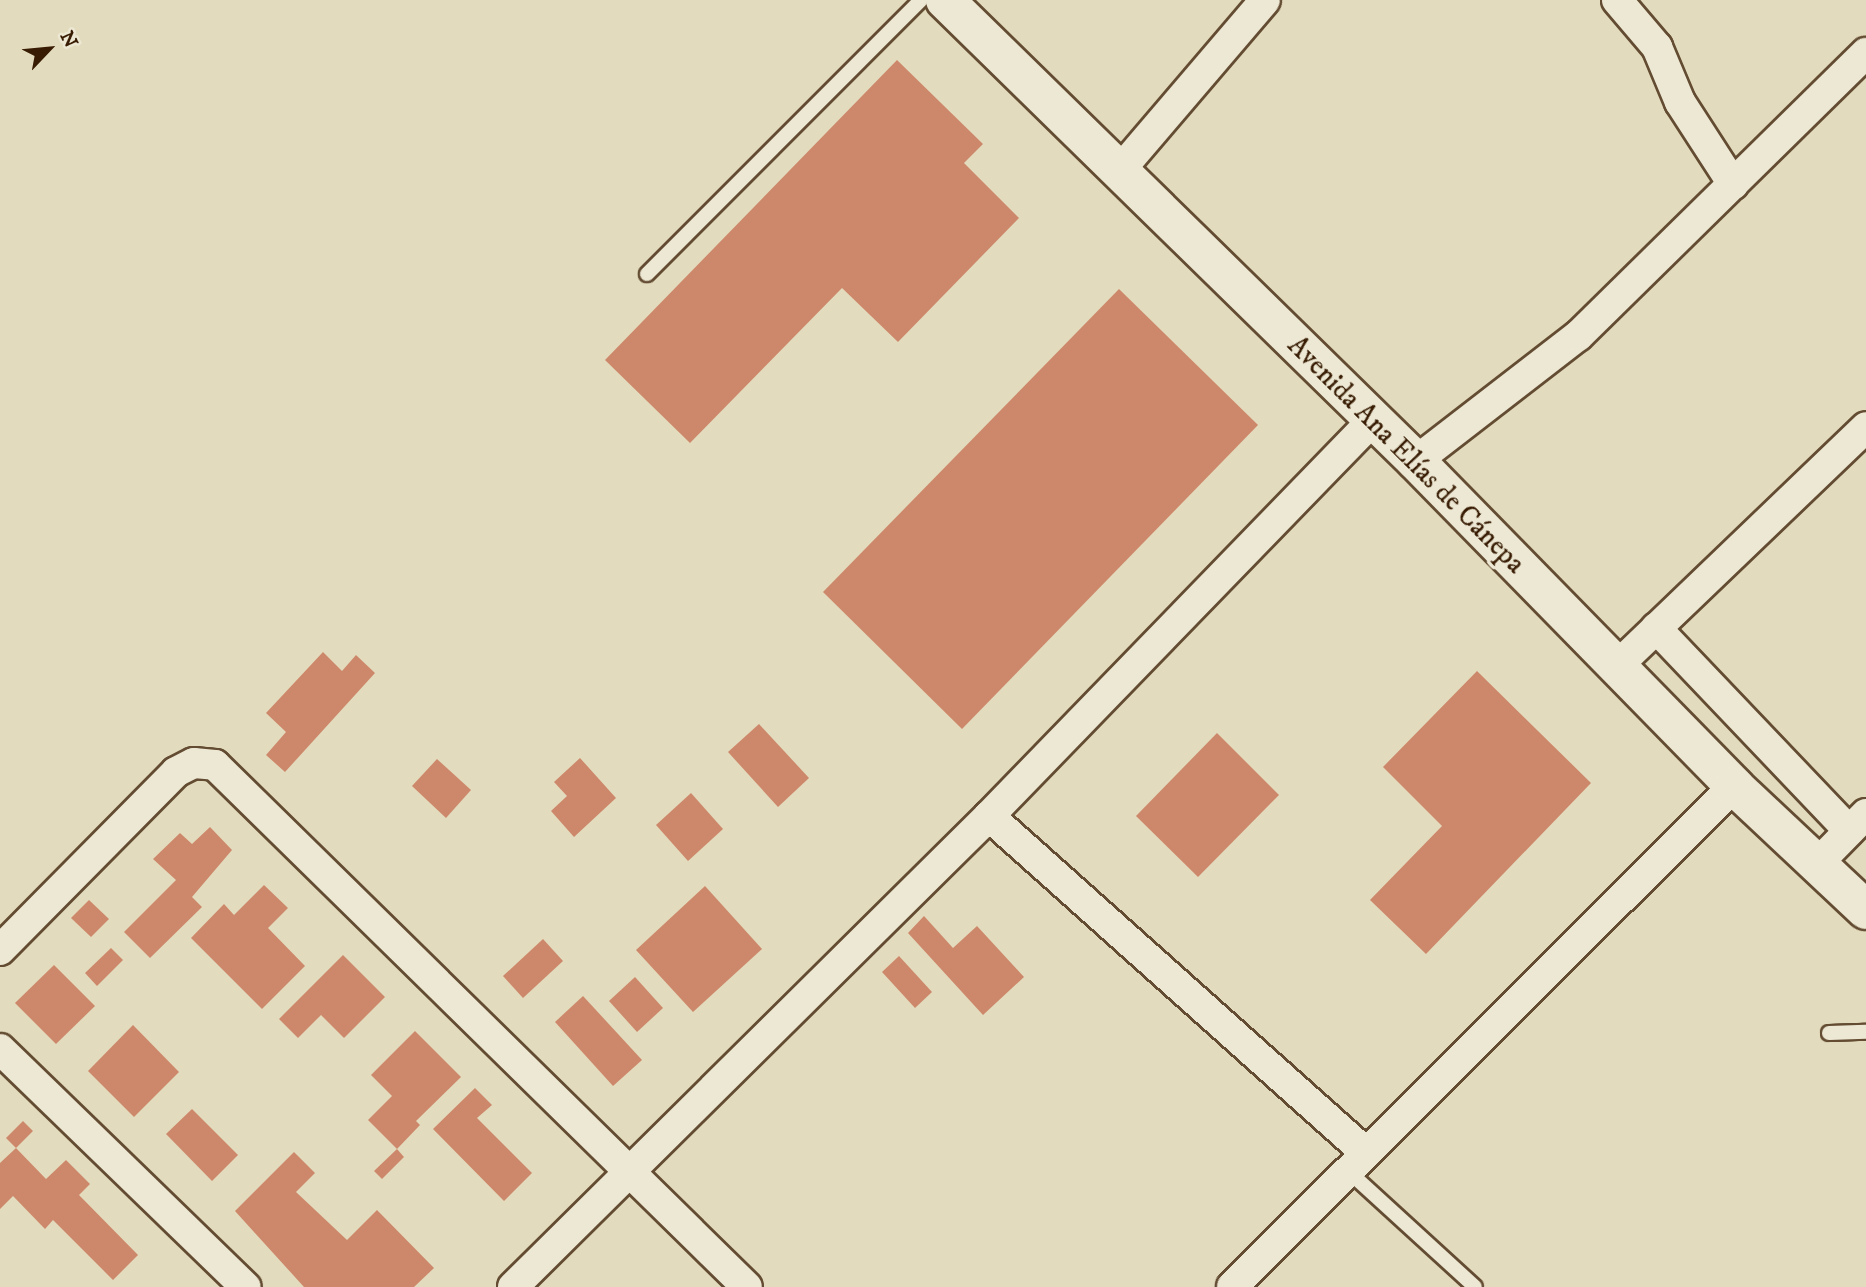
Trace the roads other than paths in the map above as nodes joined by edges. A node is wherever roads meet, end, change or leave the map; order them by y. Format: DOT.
graph roads {
  1 [pos="921,0"];
  2 [pos="945,0"];
  3 [pos="1265,0"];
  4 [pos="1617,0"];
  5 [pos="1866,53"];
  6 [pos="1120,170"];
  7 [pos="1733,184"];
  8 [pos="647,274"];
  9 [pos="1373,421"];
  10 [pos="1866,426"];
  11 [pos="1416,461"];
  12 [pos="1656,628"];
  13 [pos="1615,668"];
  14 [pos="1734,786"];
  15 [pos="989,816"];
  16 [pos="1857,823"];
  17 [pos="1817,864"];
  18 [pos="1866,910"];
  19 [pos="0,950"];
  20 [pos="1866,1032"];
  21 [pos="1829,1033"];
  22 [pos="0,1049"];
  23 [pos="1355,1160"];
  24 [pos="630,1173"];
  25 [pos="246,1287"];
  26 [pos="513,1287"];
  27 [pos="747,1287"];
  28 [pos="1232,1287"];
  29 [pos="1475,1287"];
  1 -- 8 [label="lane"];
  2 -- 6 [label="main road, Avenida Ana Elías de Cánepa"];
  3 -- 6 [label="street"];
  4 -- 7 [label="street"];
  5 -- 7 [label="street"];
  6 -- 9 [label="main road, Avenida Ana Elías de Cánepa"];
  7 -- 11 [label="street"];
  9 -- 11 [label="main road, Avenida Ana Elías de Cánepa"];
  9 -- 15 [label="street"];
  10 -- 12 [label="street"];
  11 -- 13 [label="main road, Avenida Ana Elías de Cánepa"];
  12 -- 13 [label="street"];
  12 -- 16 [label="street"];
  13 -- 14 [label="main road, Avenida Ana Elías de Cánepa"];
  14 -- 17 [label="main road, Avenida Ana Elías de Cánepa"];
  14 -- 23 [label="street"];
  15 -- 23 [label="street"];
  15 -- 24 [label="street"];
  16 -- 17 [label="street"];
  17 -- 18 [label="main road, Avenida Ana Elías de Cánepa"];
  19 -- 24 [label="street"];
  20 -- 21 [label="lane"];
  22 -- 25 [label="street"];
  23 -- 28 [label="street"];
  23 -- 29 [label="lane"];
  24 -- 26 [label="street"];
  24 -- 27 [label="street"];
}
